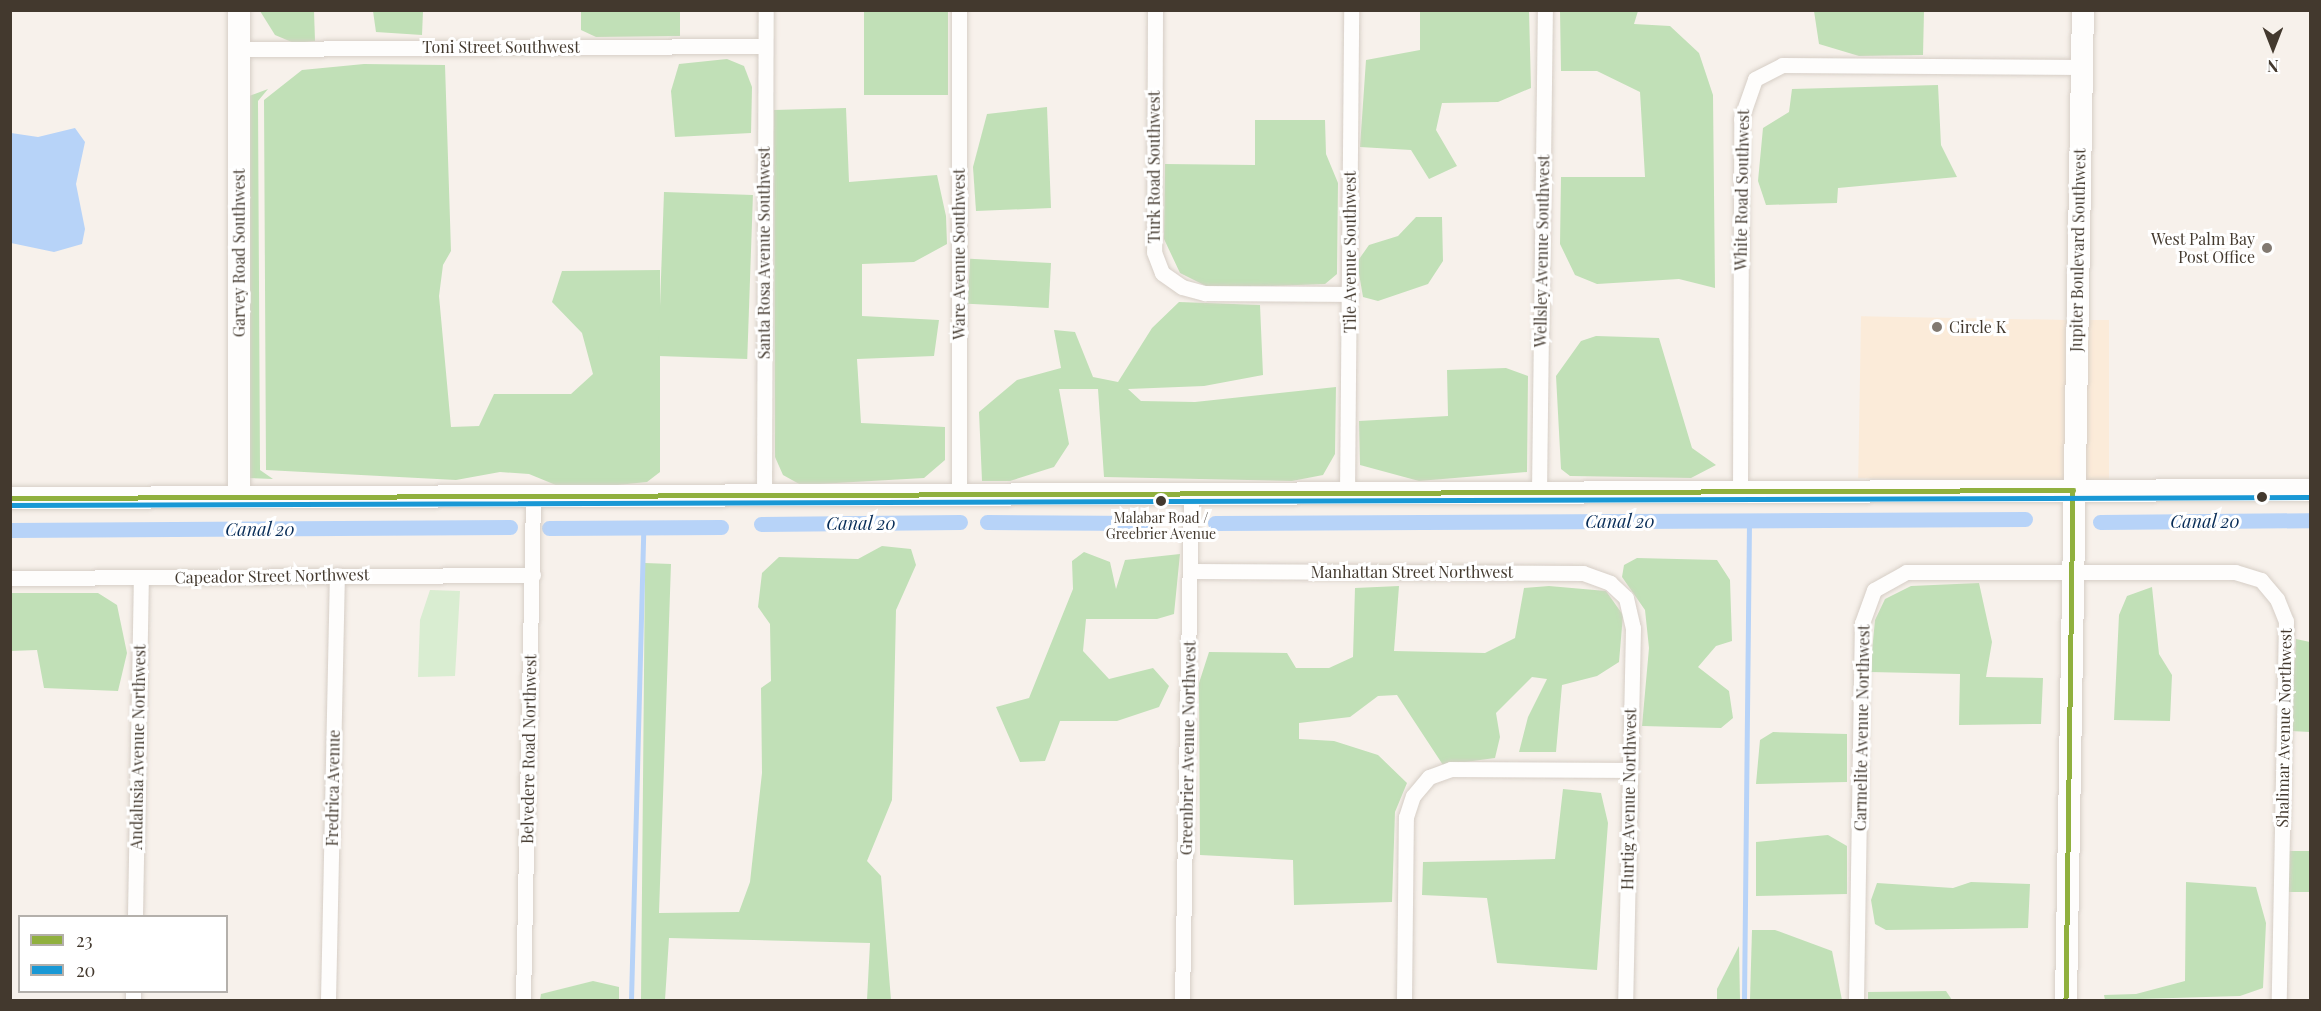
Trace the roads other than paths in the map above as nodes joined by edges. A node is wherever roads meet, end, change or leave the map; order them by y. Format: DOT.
graph roads {
  1 [pos="239,10"];
  2 [pos="766,10"];
  3 [pos="959,10"];
  4 [pos="1155,10"];
  5 [pos="1351,10"];
  6 [pos="1545,10"];
  7 [pos="2083,10"];
  8 [pos="764,46"];
  9 [pos="239,49"];
  10 [pos="2083,67"];
  11 [pos="1350,294"];
  12 [pos="2310,489"];
  13 [pos="2073,490"];
  14 [pos="1539,492"];
  15 [pos="1740,492"];
  16 [pos="1347,494"];
  17 [pos="1191,495"];
  18 [pos="239,496"];
  19 [pos="764,496"];
  20 [pos="959,497"];
  21 [pos="10,498"];
  22 [pos="533,498"];
  23 [pos="1191,571"];
  24 [pos="2074,573"];
  25 [pos="337,575"];
  26 [pos="533,575"];
  27 [pos="10,578"];
  28 [pos="141,578"];
  29 [pos="1626,598"];
  30 [pos="1630,771"];
  31 [pos="135,915"];
  32 [pos="328,1000"];
  33 [pos="523,1000"];
  34 [pos="1182,1000"];
  35 [pos="1404,1000"];
  36 [pos="1625,1000"];
  37 [pos="1856,1000"];
  38 [pos="2066,1000"];
  39 [pos="2279,1000"];
  1 -- 9 [label="main road, Garvey Road Southwest"];
  2 -- 8 [label="street, Santa Rosa Avenue Southwest"];
  3 -- 20 [label="street, Ware Avenue Southwest"];
  4 -- 11 [label="street, Turk Road Southwest"];
  5 -- 11 [label="street, Tile Avenue Southwest"];
  6 -- 14 [label="street, Wellsley Avenue Southwest"];
  7 -- 10 [label="main road, Jupiter Boulevard Southwest"];
  8 -- 9 [label="street, Toni Street Southwest"];
  8 -- 19 [label="street, Santa Rosa Avenue Southwest"];
  9 -- 18 [label="main road, Garvey Road Southwest"];
  10 -- 13 [label="main road, Jupiter Boulevard Southwest"];
  10 -- 15 [label="street, White Road Southwest"];
  11 -- 16 [label="street, Tile Avenue Southwest"];
  12 -- 13 [label="main road"];
  13 -- 15 [label="main road"];
  13 -- 24 [label="main road, Jupiter Boulevard Southwest"];
  14 -- 15 [label="main road"];
  14 -- 16 [label="main road"];
  16 -- 17 [label="main road"];
  17 -- 20 [label="main road"];
  17 -- 23 [label="street, Greenbrier Avenue Northwest"];
  18 -- 21 [label="main road"];
  18 -- 22 [label="main road"];
  19 -- 20 [label="main road"];
  19 -- 22 [label="main road"];
  22 -- 26 [label="street, Belvedere Road Northwest"];
  23 -- 29 [label="street, Manhattan Street Northwest"];
  23 -- 34 [label="street, Greenbrier Avenue Northwest"];
  24 -- 37 [label="street, Carmelite Avenue Northwest"];
  24 -- 38 [label="main road, Jupiter Boulevard Southwest"];
  24 -- 39 [label="street, Shalimar Avenue Northwest"];
  25 -- 26 [label="street, Capeador Street Northwest"];
  25 -- 28 [label="street, Capeador Street Northwest"];
  25 -- 32 [label="street, Fredrica Avenue"];
  26 -- 33 [label="street, Belvedere Road Northwest"];
  27 -- 28 [label="street, Capeador Street Northwest"];
  28 -- 31 [label="street, Andalusia Avenue Northwest"];
  29 -- 30 [label="street, Hurtig Avenue Northwest"];
  30 -- 35 [label="street"];
  30 -- 36 [label="street, Hurtig Avenue Northwest"];
}
